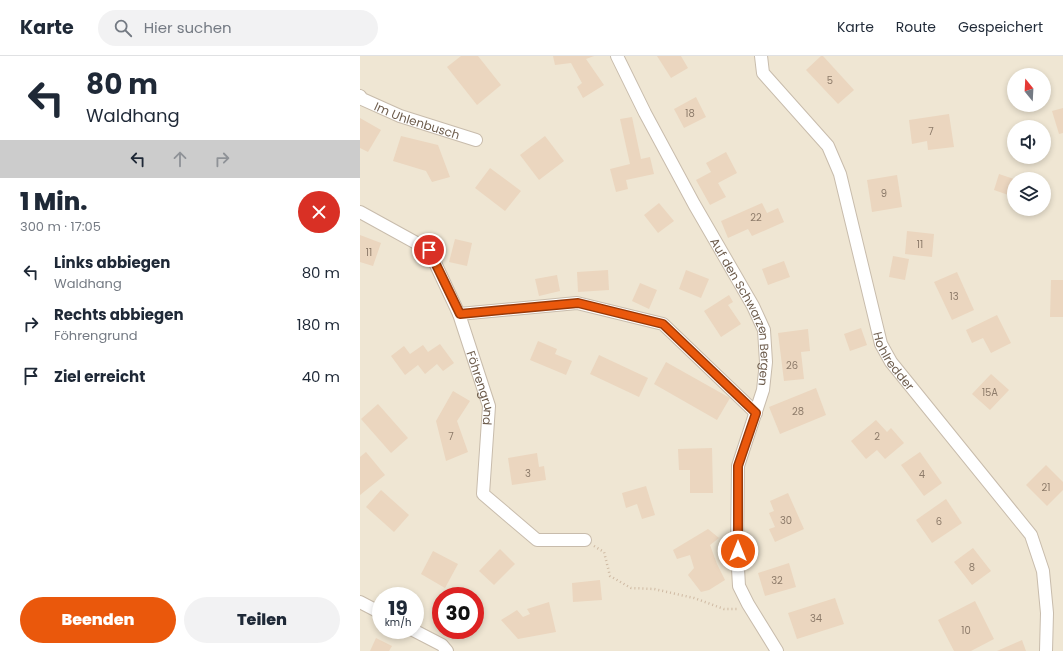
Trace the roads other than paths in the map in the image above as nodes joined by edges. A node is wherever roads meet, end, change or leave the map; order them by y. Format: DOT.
graph roads {
  1 [pos="617,56"];
  2 [pos="761,56"];
  3 [pos="360,96"];
  4 [pos="476,140"];
  5 [pos="360,212"];
  6 [pos="460,314"];
  7 [pos="756,413"];
  8 [pos="585,540"];
  9 [pos="360,602"];
  10 [pos="372,608"];
  11 [pos="424,636"];
  12 [pos="447,651"];
  13 [pos="777,651"];
  14 [pos="1046,651"];
  1 -- 7 [label="street, Auf den Schwarzen Bergen"];
  2 -- 14 [label="street, Hohlredder"];
  3 -- 4 [label="street, Im Uhlenbusch"];
  5 -- 6 [label="street, Föhrengrund"];
  6 -- 7 [label="street"];
  6 -- 8 [label="street, Föhrengrund"];
  7 -- 13 [label="street, Auf den Schwarzen Bergen"];
  9 -- 10 [label="street"];
  11 -- 12 [label="street"];
}
